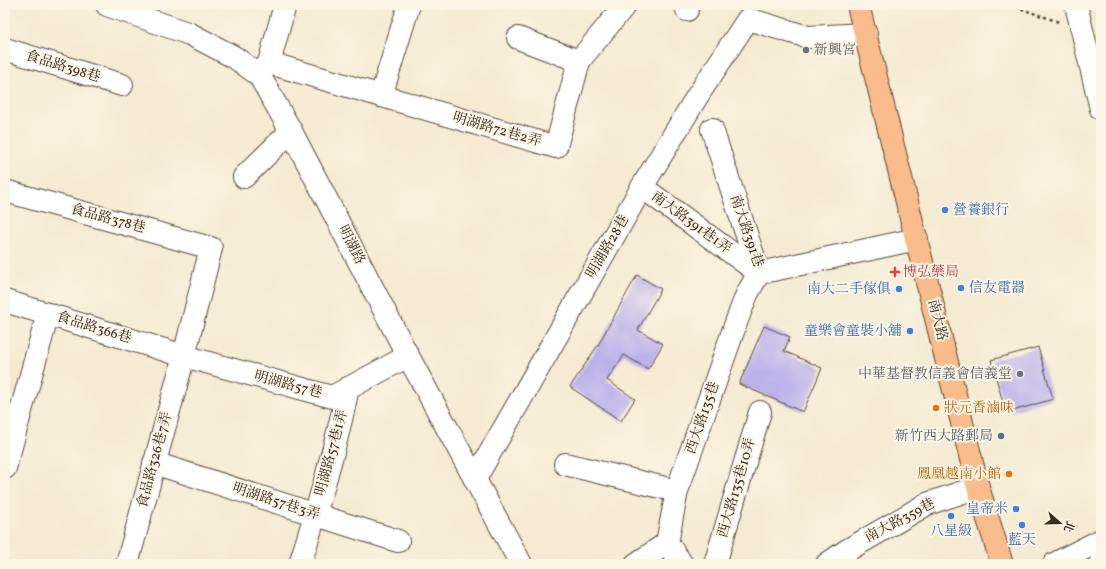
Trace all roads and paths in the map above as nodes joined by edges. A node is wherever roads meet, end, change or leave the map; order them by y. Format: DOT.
graph roads {
  1 [pos="107,5"];
  2 [pos="285,5"];
  3 [pos="408,5"];
  4 [pos="624,5"];
  5 [pos="858,5"];
  6 [pos="1010,5"];
  7 [pos="1076,5"];
  8 [pos="1082,30"];
  9 [pos="866,34"];
  10 [pos="518,38"];
  11 [pos="5,49"];
  12 [pos="579,61"];
  13 [pos="264,69"];
  14 [pos="122,86"];
  15 [pos="381,96"];
  16 [pos="1101,109"];
  17 [pos="712,129"];
  18 [pos="292,132"];
  19 [pos="244,177"];
  20 [pos="642,187"];
  21 [pos="5,191"];
  22 [pos="917,239"];
  23 [pos="211,248"];
  24 [pos="759,273"];
  25 [pos="5,301"];
  26 [pos="48,314"];
  27 [pos="184,356"];
  28 [pos="408,356"];
  29 [pos="348,388"];
  30 [pos="760,412"];
  31 [pos="154,463"];
  32 [pos="565,464"];
  33 [pos="5,468"];
  34 [pos="475,479"];
  35 [pos="978,487"];
  36 [pos="677,491"];
  37 [pos="315,515"];
  38 [pos="1101,540"];
  39 [pos="398,541"];
  40 [pos="668,543"];
  41 [pos="127,564"];
  42 [pos="300,564"];
  43 [pos="521,564"];
  44 [pos="636,564"];
  45 [pos="682,564"];
  46 [pos="715,564"];
  47 [pos="827,564"];
  48 [pos="1002,564"];
  49 [pos="1054,564"];
  1 -- 13 [label="street, 明湖路"];
  2 -- 13 [label="street"];
  3 -- 15 [label="street"];
  4 -- 12 [label="street"];
  5 -- 9 [label="main road, 南大路"];
  6 -- 8 [label="path"];
  7 -- 8 [label="street"];
  8 -- 16 [label="street"];
  9 -- 20 [label="street, 明湖路28巷"];
  9 -- 22 [label="main road, 南大路"];
  10 -- 12 [label="street"];
  11 -- 14 [label="street, 食品路398巷"];
  12 -- 15 [label="street, 明湖路72巷2弄"];
  13 -- 15 [label="street, 明湖路72巷2弄"];
  13 -- 18 [label="street, 明湖路"];
  17 -- 24 [label="street, 南大路391巷"];
  18 -- 19 [label="street"];
  18 -- 28 [label="street, 明湖路"];
  20 -- 24 [label="street, 南大路391巷1弄"];
  20 -- 34 [label="street, 明湖路28巷"];
  21 -- 23 [label="street, 食品路378巷"];
  22 -- 24 [label="street, 南大路391巷"];
  22 -- 35 [label="main road, 南大路"];
  23 -- 27 [label="street, 食品路326巷7弄"];
  24 -- 36 [label="street, 西大路135巷"];
  25 -- 26 [label="street, 食品路366巷"];
  26 -- 27 [label="street, 食品路366巷"];
  26 -- 33 [label="street"];
  27 -- 29 [label="street, 明湖路57巷"];
  27 -- 31 [label="street, 食品路326巷7弄"];
  28 -- 29 [label="street, 明湖路57巷"];
  28 -- 34 [label="street, 明湖路"];
  29 -- 37 [label="street, 明湖路57巷1弄"];
  30 -- 46 [label="street, 西大路135巷10弄"];
  31 -- 37 [label="street, 明湖路57巷3弄"];
  31 -- 41 [label="street, 食品路326巷7弄"];
  32 -- 36 [label="street"];
  34 -- 43 [label="street, 明湖路"];
  35 -- 47 [label="street, 南大路359巷"];
  35 -- 48 [label="main road, 南大路"];
  36 -- 40 [label="street, 西大路135巷"];
  37 -- 39 [label="street, 明湖路57巷3弄"];
  37 -- 42 [label="street, 明湖路57巷1弄"];
  38 -- 49 [label="street"];
  40 -- 44 [label="street"];
  40 -- 45 [label="street"];
}
